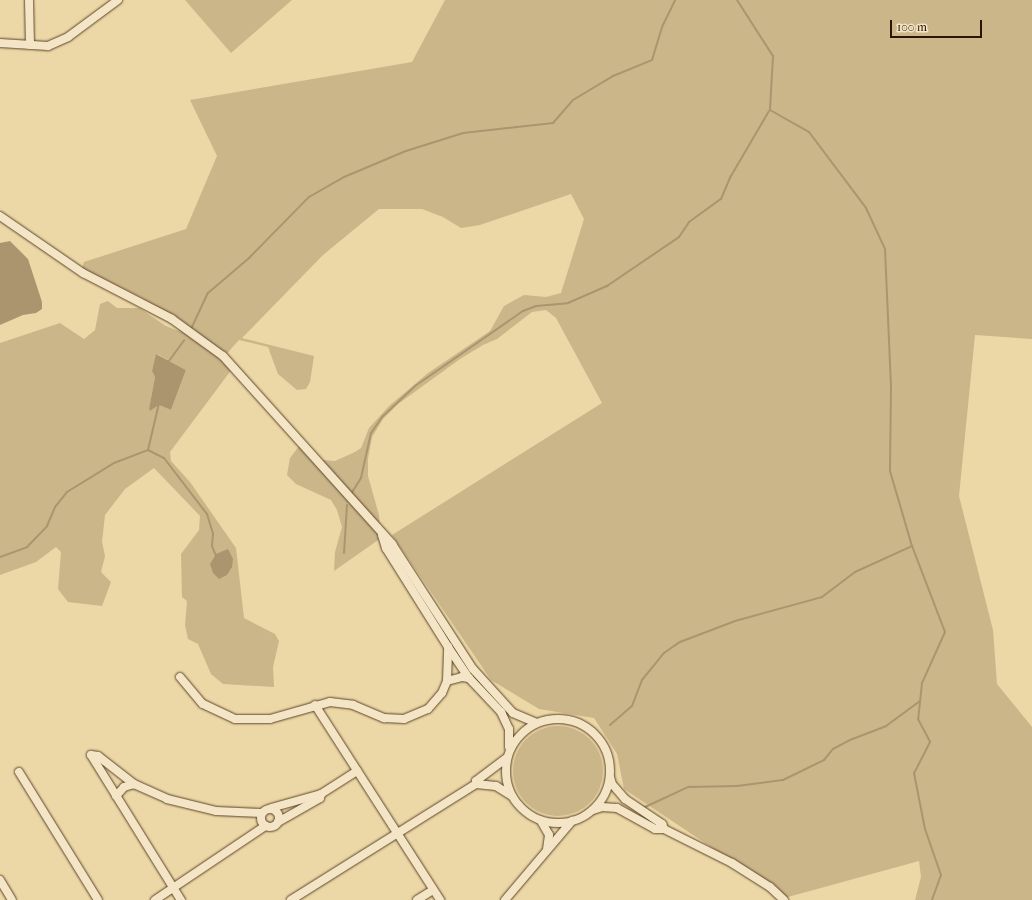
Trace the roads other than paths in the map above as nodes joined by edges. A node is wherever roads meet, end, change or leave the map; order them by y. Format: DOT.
graph roads {
  1 [pos="30,0"];
  2 [pos="118,0"];
  3 [pos="0,43"];
  4 [pos="30,45"];
  5 [pos="0,216"];
  6 [pos="382,535"];
  7 [pos="448,647"];
  8 [pos="180,677"];
  9 [pos="469,678"];
  10 [pos="447,681"];
  11 [pos="315,705"];
  12 [pos="536,723"];
  13 [pos="508,754"];
  14 [pos="357,771"];
  15 [pos="19,772"];
  16 [pos="610,776"];
  17 [pos="134,784"];
  18 [pos="476,784"];
  19 [pos="321,794"];
  20 [pos="116,796"];
  21 [pos="512,796"];
  22 [pos="271,808"];
  23 [pos="592,810"];
  24 [pos="261,813"];
  25 [pos="541,821"];
  26 [pos="572,821"];
  27 [pos="278,822"];
  28 [pos="265,826"];
  29 [pos="664,829"];
  30 [pos="396,834"];
  31 [pos="547,849"];
  32 [pos="0,880"];
  33 [pos="174,888"];
  34 [pos="433,890"];
  35 [pos="780,899"];
  36 [pos="12,900"];
  37 [pos="98,900"];
  38 [pos="155,900"];
  39 [pos="181,900"];
  40 [pos="291,900"];
  41 [pos="418,900"];
  42 [pos="440,900"];
  43 [pos="505,900"];
  1 -- 4 [label="street"];
  2 -- 4 [label="street"];
  3 -- 4 [label="street"];
  5 -- 6 [label="street"];
  6 -- 7 [label="street"];
  6 -- 12 [label="street"];
  7 -- 9 [label="street"];
  7 -- 10 [label="street"];
  8 -- 11 [label="street"];
  9 -- 10 [label="street"];
  9 -- 13 [label="street"];
  10 -- 11 [label="street"];
  11 -- 14 [label="street"];
  12 -- 13 [label="street"];
  12 -- 16 [label="street"];
  13 -- 18 [label="street"];
  13 -- 21 [label="street"];
  14 -- 19 [label="street"];
  14 -- 30 [label="street"];
  15 -- 37 [label="street"];
  16 -- 23 [label="street"];
  16 -- 29 [label="street"];
  17 -- 20 [label="street"];
  17 -- 20 [label="street"];
  17 -- 24 [label="street"];
  18 -- 21 [label="street"];
  18 -- 30 [label="street"];
  19 -- 22 [label="street"];
  19 -- 27 [label="street"];
  20 -- 33 [label="street"];
  21 -- 25 [label="street"];
  22 -- 24 [label="street"];
  22 -- 27 [label="street"];
  23 -- 26 [label="street"];
  23 -- 29 [label="street"];
  24 -- 28 [label="street"];
  25 -- 26 [label="street"];
  25 -- 31 [label="street"];
  26 -- 31 [label="street"];
  27 -- 28 [label="street"];
  28 -- 33 [label="street"];
  29 -- 35 [label="street"];
  30 -- 34 [label="street"];
  30 -- 40 [label="street"];
  31 -- 43 [label="street"];
  32 -- 36 [label="street"];
  33 -- 38 [label="street"];
  33 -- 39 [label="street"];
  34 -- 41 [label="street"];
  34 -- 42 [label="street"];
}
